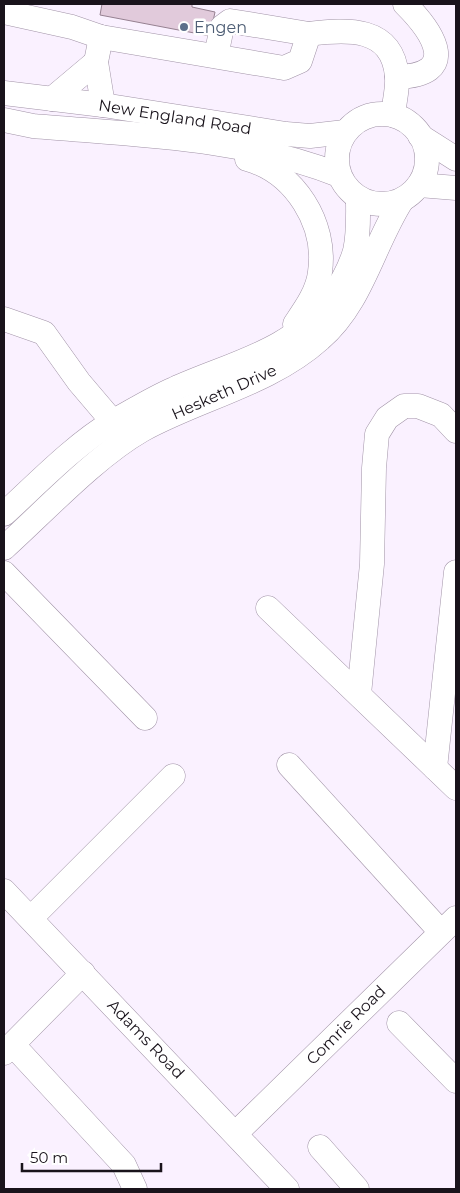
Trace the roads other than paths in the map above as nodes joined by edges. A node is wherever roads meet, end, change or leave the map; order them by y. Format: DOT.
graph roads {
  1 [pos="405,4"];
  2 [pos="4,12"];
  3 [pos="309,34"];
  4 [pos="101,37"];
  5 [pos="216,56"];
  6 [pos="96,62"];
  7 [pos="397,77"];
  8 [pos="4,93"];
  9 [pos="52,99"];
  10 [pos="103,105"];
  11 [pos="393,115"];
  12 [pos="4,120"];
  13 [pos="345,132"];
  14 [pos="420,136"];
  15 [pos="186,139"];
  16 [pos="456,158"];
  17 [pos="339,175"];
  18 [pos="456,188"];
  19 [pos="411,192"];
  20 [pos="358,198"];
  21 [pos="4,319"];
  22 [pos="245,362"];
  23 [pos="456,431"];
  24 [pos="118,432"];
  25 [pos="4,514"];
  26 [pos="4,548"];
  27 [pos="456,572"];
  28 [pos="4,573"];
  29 [pos="268,608"];
  30 [pos="359,694"];
  31 [pos="145,718"];
  32 [pos="290,765"];
  33 [pos="435,768"];
  34 [pos="173,776"];
  35 [pos="456,788"];
  36 [pos="4,891"];
  37 [pos="31,918"];
  38 [pos="449,925"];
  39 [pos="83,973"];
  40 [pos="399,1023"];
  41 [pos="8,1049"];
  42 [pos="456,1081"];
  43 [pos="236,1134"];
  44 [pos="320,1147"];
  45 [pos="135,1189"];
  46 [pos="287,1189"];
  47 [pos="357,1189"];
  1 -- 7 [label="street"];
  2 -- 4 [label="street"];
  3 -- 5 [label="street"];
  3 -- 5 [label="street"];
  3 -- 7 [label="street"];
  4 -- 5 [label="street"];
  4 -- 6 [label="street"];
  6 -- 9 [label="street"];
  6 -- 10 [label="street"];
  7 -- 11 [label="street"];
  8 -- 9 [label="street, New England Road"];
  9 -- 10 [label="street, New England Road"];
  10 -- 13 [label="street, New England Road"];
  11 -- 13 [label="street"];
  11 -- 14 [label="street"];
  12 -- 15 [label="street, New England Road"];
  13 -- 17 [label="street"];
  14 -- 16 [label="street"];
  14 -- 19 [label="street"];
  15 -- 17 [label="street, New England Road"];
  15 -- 22 [label="street"];
  17 -- 20 [label="street"];
  18 -- 19 [label="street"];
  19 -- 20 [label="street"];
  19 -- 24 [label="street, Hesketh Drive"];
  20 -- 22 [label="street, Hesketh Drive"];
  21 -- 24 [label="street"];
  22 -- 24 [label="street, Hesketh Drive"];
  23 -- 30 [label="street"];
  24 -- 25 [label="street, Hesketh Drive"];
  24 -- 26 [label="street, Hesketh Drive"];
  27 -- 33 [label="street"];
  28 -- 31 [label="street"];
  29 -- 30 [label="street"];
  30 -- 33 [label="street"];
  32 -- 38 [label="street"];
  33 -- 35 [label="street"];
  34 -- 37 [label="street"];
  36 -- 37 [label="street, Adams Road"];
  37 -- 39 [label="street, Adams Road"];
  38 -- 43 [label="street, Comrie Road"];
  39 -- 41 [label="street"];
  39 -- 43 [label="street, Adams Road"];
  40 -- 42 [label="street"];
  41 -- 45 [label="street"];
  43 -- 46 [label="street, Adams Road"];
  44 -- 47 [label="street"];
}
